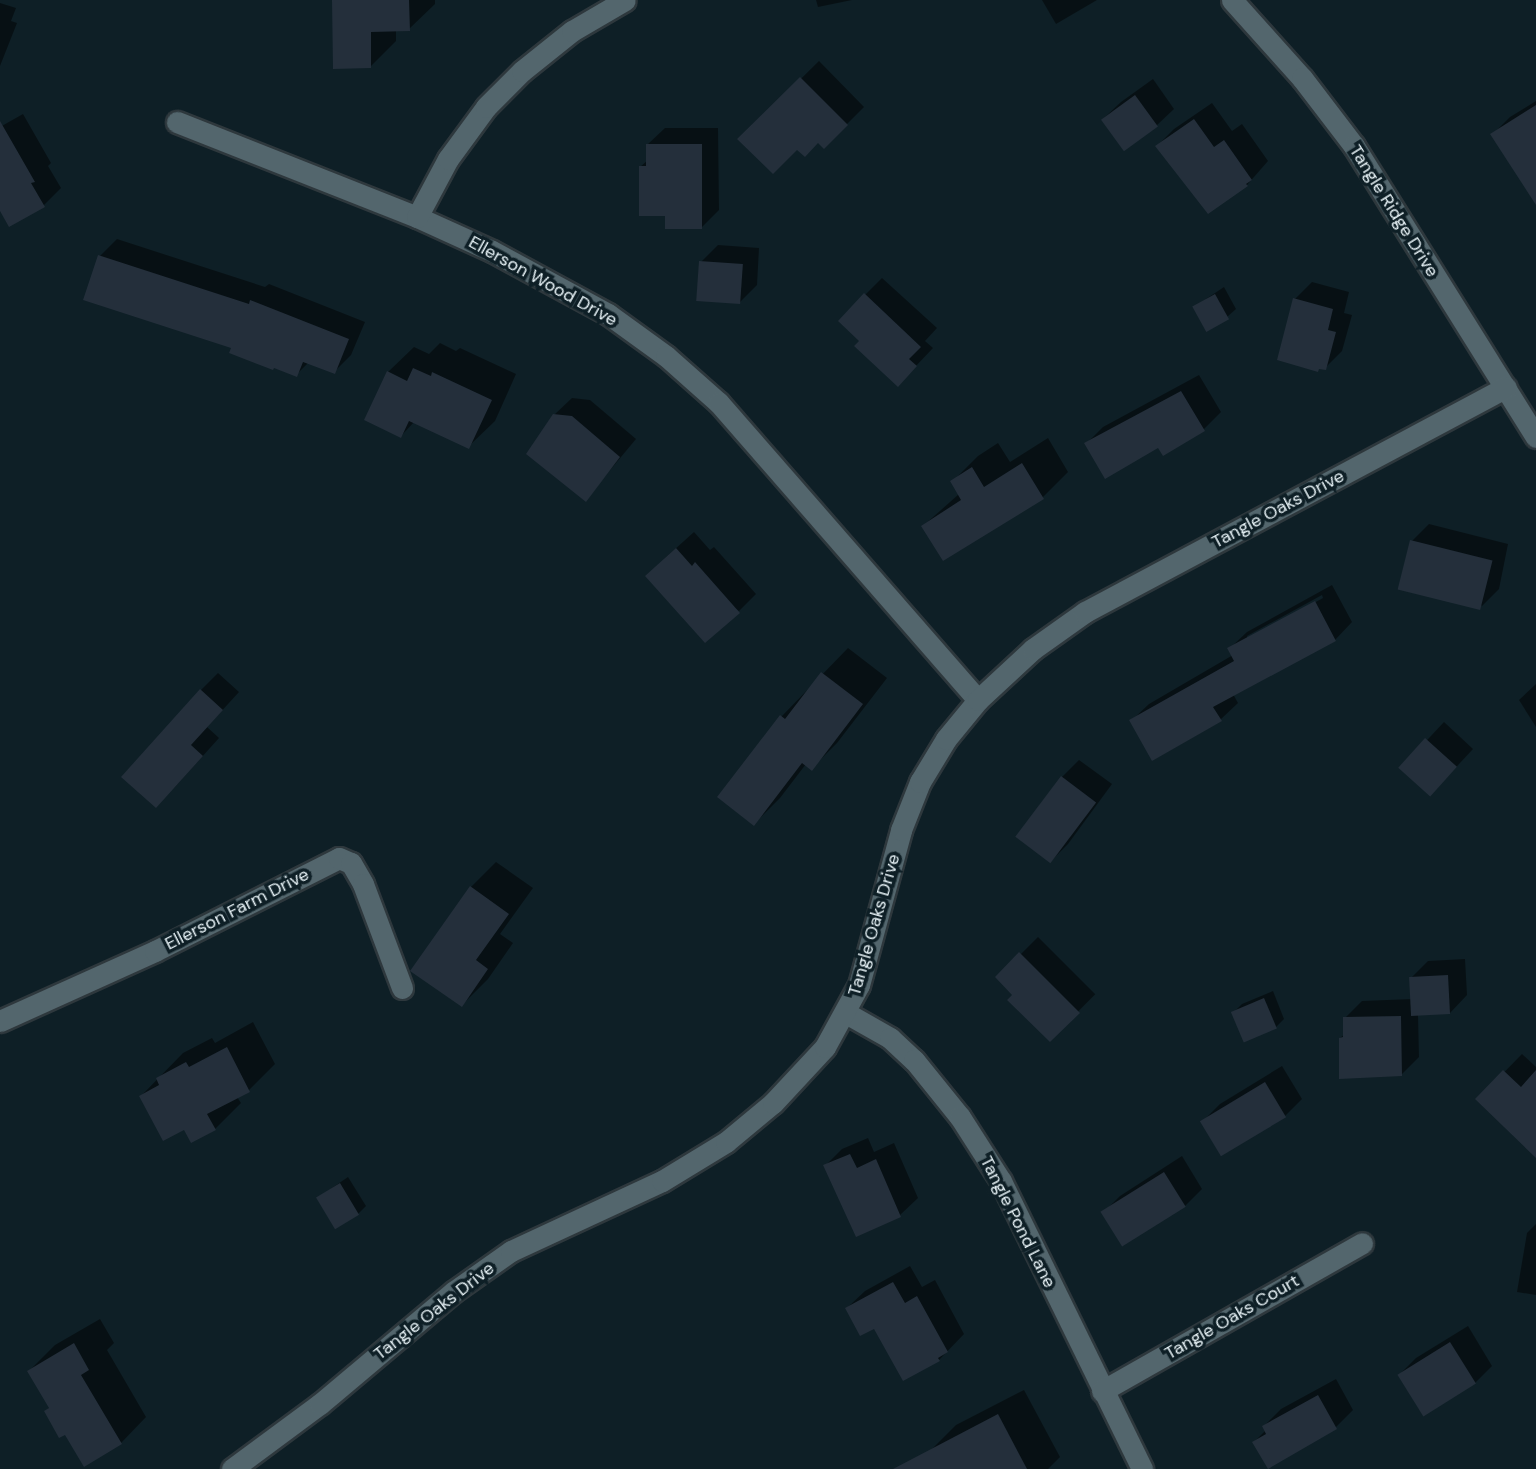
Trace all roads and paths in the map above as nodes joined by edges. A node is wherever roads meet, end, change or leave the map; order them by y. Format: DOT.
graph roads {
  1 [pos="625,0"];
  2 [pos="1232,0"];
  3 [pos="177,122"];
  4 [pos="417,217"];
  5 [pos="1506,387"];
  6 [pos="1536,437"];
  7 [pos="978,700"];
  8 [pos="402,988"];
  9 [pos="846,1013"];
  10 [pos="0,1021"];
  11 [pos="1362,1243"];
  12 [pos="1102,1391"];
  13 [pos="232,1469"];
  14 [pos="1142,1469"];
  1 -- 4 [label="street"];
  2 -- 5 [label="street, Tangle Ridge Drive"];
  3 -- 4 [label="street, Ellerson Wood Drive"];
  4 -- 7 [label="street, Ellerson Wood Drive"];
  5 -- 6 [label="street, Tangle Ridge Drive"];
  5 -- 7 [label="street, Tangle Oaks Drive"];
  7 -- 9 [label="street, Tangle Oaks Drive"];
  8 -- 10 [label="street, Ellerson Farm Drive"];
  9 -- 12 [label="street, Tangle Pond Lane"];
  9 -- 13 [label="street, Tangle Oaks Drive"];
  11 -- 12 [label="street, Tangle Oaks Court"];
  12 -- 14 [label="street, Tangle Pond Lane"];
}
